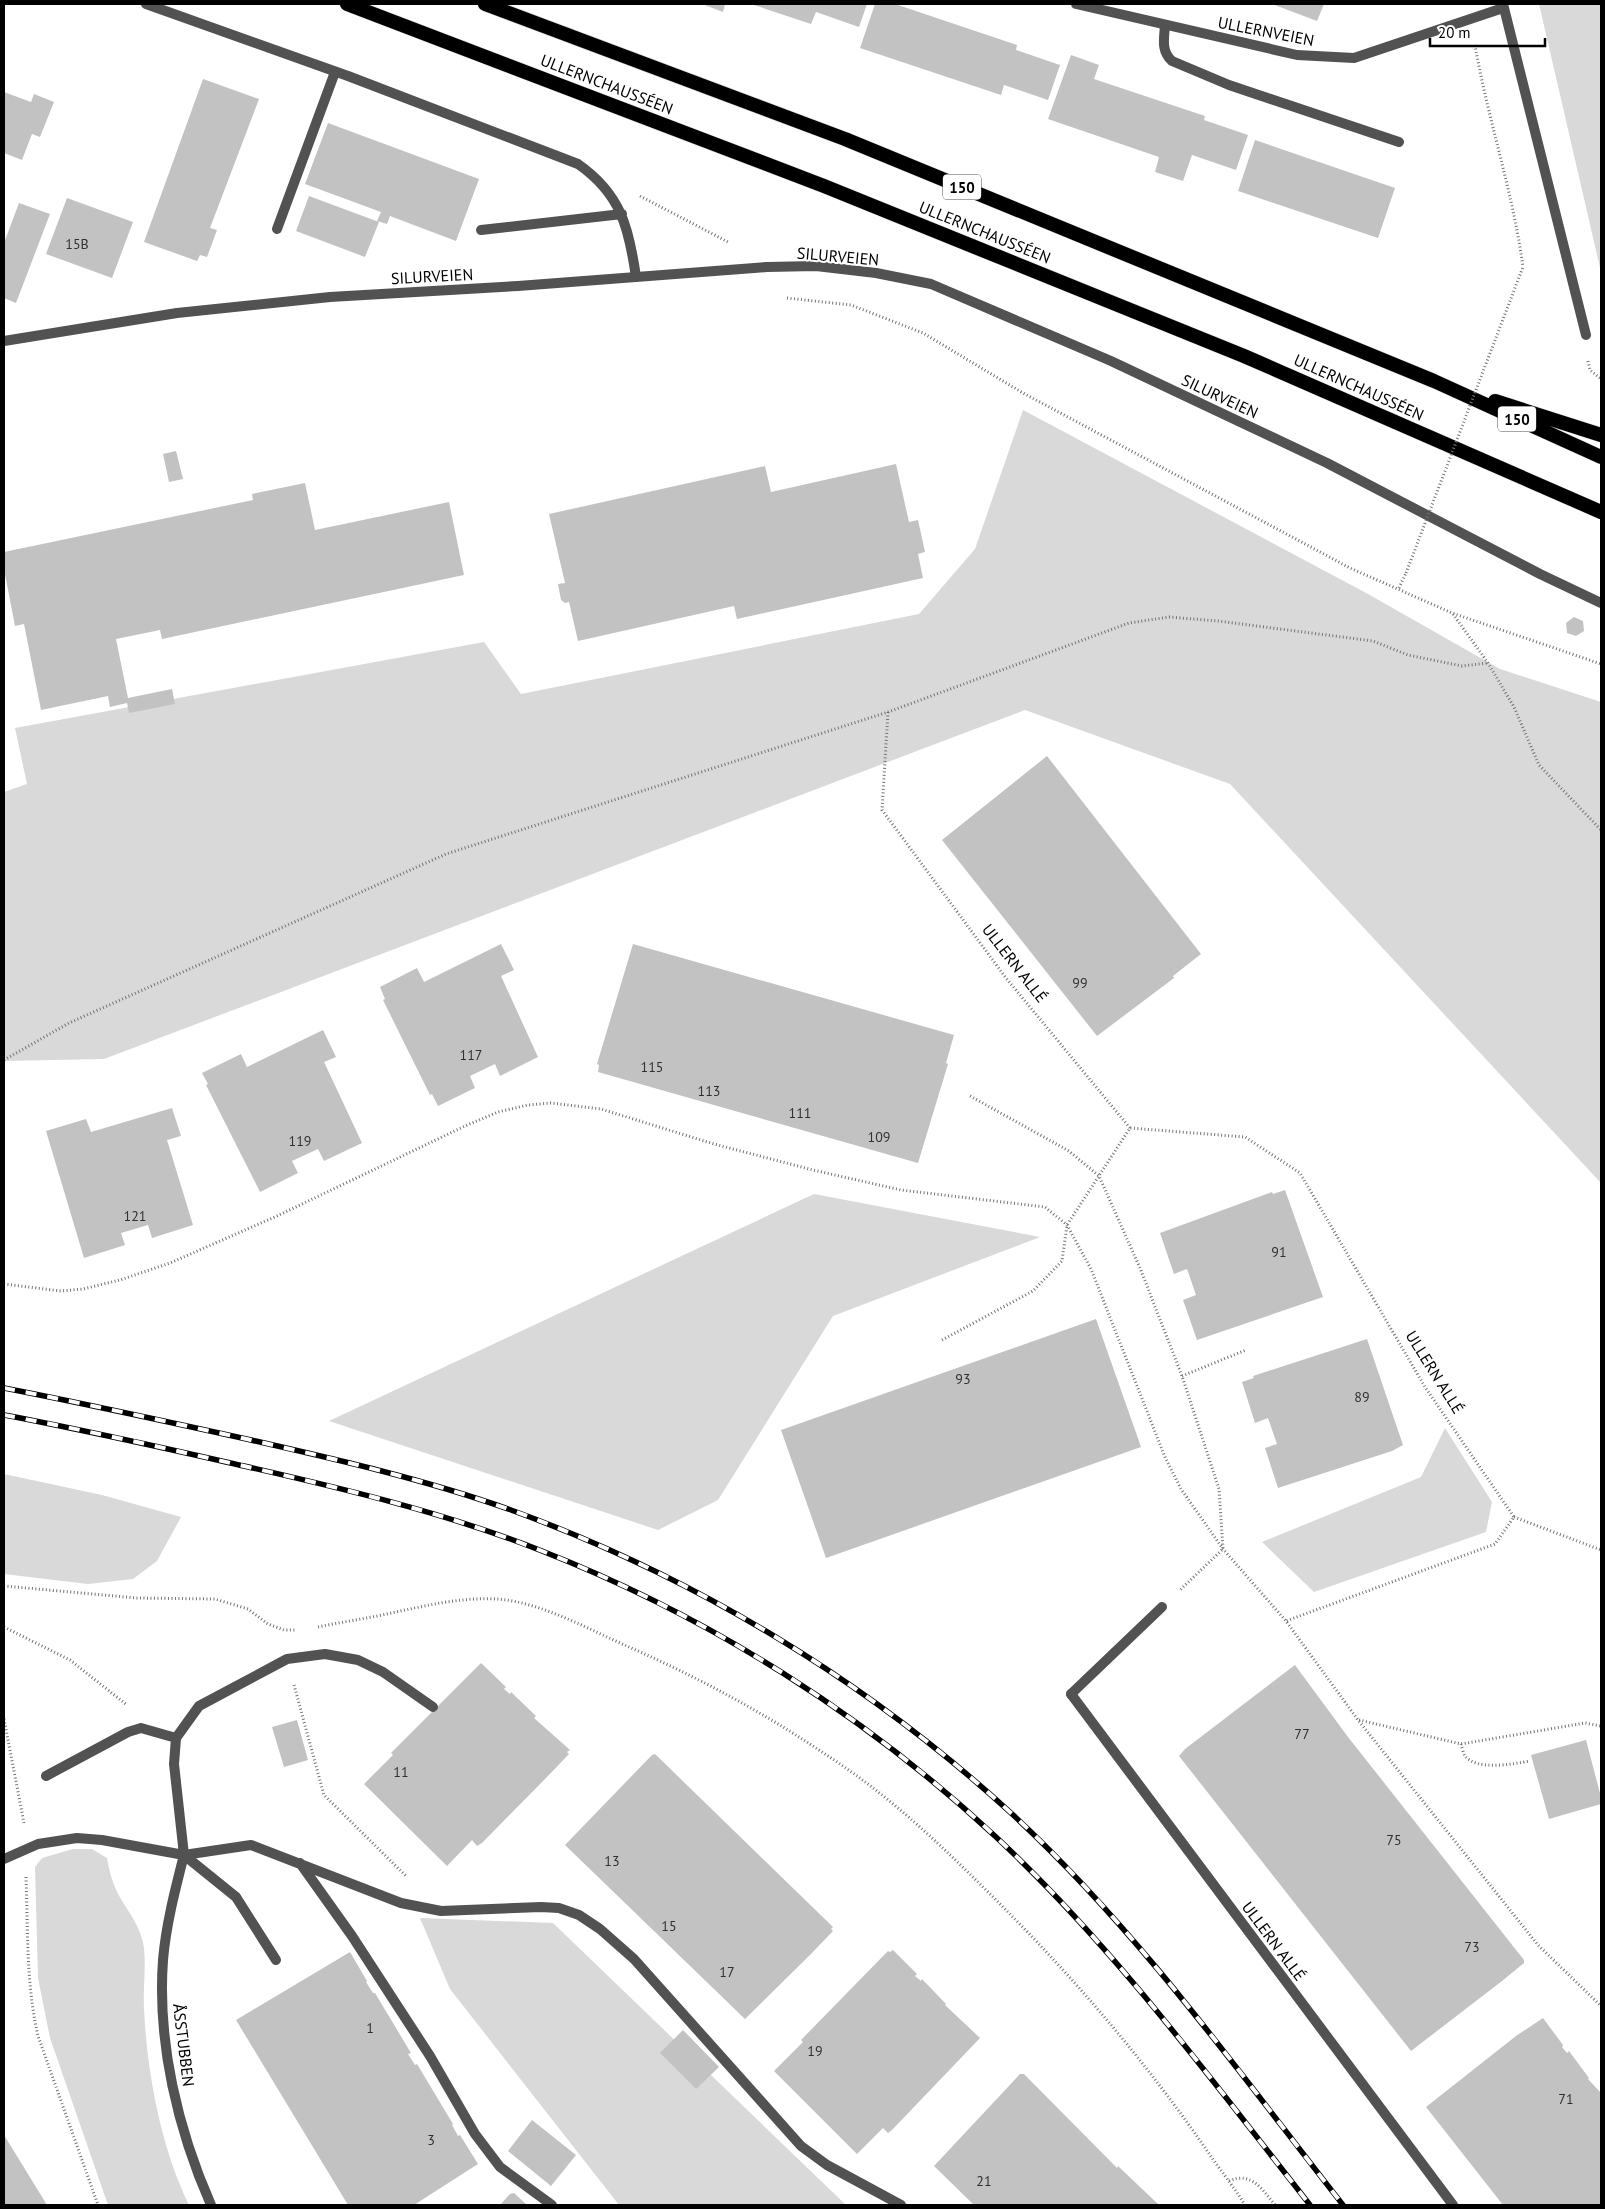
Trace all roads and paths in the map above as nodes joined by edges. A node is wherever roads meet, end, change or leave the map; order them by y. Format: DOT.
graph roads {
  1 [pos="146,4"];
  2 [pos="347,4"];
  3 [pos="485,4"];
  4 [pos="1076,4"];
  5 [pos="1503,6"];
  6 [pos="1470,20"];
  7 [pos="1165,26"];
  8 [pos="336,72"];
  9 [pos="1399,142"];
  10 [pos="610,192"];
  11 [pos="622,214"];
  12 [pos="277,229"];
  13 [pos="482,230"];
  14 [pos="734,246"];
  15 [pos="636,277"];
  16 [pos="787,298"];
  17 [pos="1586,335"];
  18 [pos="4,341"];
  19 [pos="1434,381"];
  20 [pos="1601,435"];
  21 [pos="1601,457"];
  22 [pos="1601,512"];
  23 [pos="1399,588"];
  24 [pos="1601,603"];
  25 [pos="1452,613"];
  26 [pos="1488,663"];
  27 [pos="1601,664"];
  28 [pos="888,712"];
  29 [pos="1601,830"];
  30 [pos="4,1060"];
  31 [pos="970,1096"];
  32 [pos="1130,1128"];
  33 [pos="1100,1176"];
  34 [pos="1067,1225"];
  35 [pos="4,1284"];
  36 [pos="942,1340"];
  37 [pos="1246,1350"];
  38 [pos="1182,1376"];
  39 [pos="1514,1517"];
  40 [pos="1223,1549"];
  41 [pos="1601,1550"];
  42 [pos="4,1586"];
  43 [pos="1162,1607"];
  44 [pos="1286,1622"];
  45 [pos="4,1627"];
  46 [pos="316,1627"];
  47 [pos="284,1630"];
  48 [pos="300,1630"];
  49 [pos="287,1660"];
  50 [pos="433,1707"];
  51 [pos="4,1719"];
  52 [pos="1358,1720"];
  53 [pos="1601,1726"];
  54 [pos="141,1728"];
  55 [pos="176,1738"];
  56 [pos="1460,1744"];
  57 [pos="1530,1762"];
  58 [pos="46,1776"];
  59 [pos="25,1850"];
  60 [pos="184,1855"];
  61 [pos="4,1859"];
  62 [pos="299,1862"];
  63 [pos="441,1911"];
  64 [pos="276,1960"];
  65 [pos="1601,2006"];
  66 [pos="1229,2181"];
  67 [pos="98,2205"];
  68 [pos="212,2205"];
  69 [pos="552,2205"];
  70 [pos="901,2205"];
  71 [pos="1245,2205"];
  72 [pos="1274,2205"];
  73 [pos="1453,2205"];
  1 -- 8 [label="street"];
  2 -- 22 [label="highway, ULLERNCHAUSSÉEN"];
  3 -- 19 [label="highway, ULLERNCHAUSSÉEN / 150"];
  4 -- 7 [label="street, ULLERNVEIEN"];
  5 -- 6 [label="street, ULLERNVEIEN"];
  5 -- 17 [label="street, ULLERNVEIEN"];
  6 -- 7 [label="street, ULLERNVEIEN"];
  6 -- 23 [label="path, bridge"];
  7 -- 9 [label="street"];
  8 -- 10 [label="street"];
  8 -- 12 [label="street"];
  10 -- 11 [label="street"];
  10 -- 14 [label="path"];
  11 -- 13 [label="street"];
  11 -- 15 [label="street"];
  15 -- 18 [label="street, SILURVEIEN"];
  15 -- 24 [label="street, SILURVEIEN"];
  16 -- 23 [label="path"];
  19 -- 20 [label="highway"];
  19 -- 21 [label="highway, ULLERNCHAUSSÉEN / 150"];
  23 -- 25 [label="path"];
  25 -- 26 [label="path"];
  25 -- 27 [label="path"];
  26 -- 28 [label="path"];
  26 -- 29 [label="path"];
  28 -- 30 [label="path"];
  28 -- 32 [label="path, ULLERN ALLÉ"];
  31 -- 33 [label="path"];
  32 -- 33 [label="path"];
  32 -- 39 [label="path, ULLERN ALLÉ"];
  33 -- 34 [label="path"];
  33 -- 38 [label="path"];
  34 -- 35 [label="path"];
  34 -- 36 [label="path"];
  34 -- 40 [label="path"];
  37 -- 38 [label="path"];
  38 -- 40 [label="path"];
  39 -- 41 [label="path"];
  39 -- 44 [label="path"];
  40 -- 43 [label="path"];
  40 -- 44 [label="path"];
  42 -- 47 [label="path"];
  43 -- 73 [label="street, ULLERN ALLÉ"];
  44 -- 52 [label="path"];
  45 -- 54 [label="path"];
  46 -- 66 [label="path"];
  47 -- 48 [label="path"];
  47 -- 49 [label="path"];
  49 -- 50 [label="street"];
  49 -- 55 [label="street"];
  49 -- 63 [label="path"];
  51 -- 59 [label="path"];
  52 -- 56 [label="path"];
  52 -- 65 [label="path"];
  53 -- 56 [label="path"];
  54 -- 55 [label="street"];
  54 -- 58 [label="street"];
  55 -- 60 [label="street, ÅSSTUBBEN"];
  56 -- 57 [label="path"];
  59 -- 60 [label="street"];
  59 -- 61 [label="street"];
  59 -- 67 [label="path"];
  60 -- 62 [label="street"];
  60 -- 64 [label="street"];
  60 -- 68 [label="street, ÅSSTUBBEN"];
  62 -- 63 [label="street"];
  62 -- 69 [label="street"];
  63 -- 70 [label="street"];
  66 -- 71 [label="path"];
  66 -- 72 [label="path"];
}
